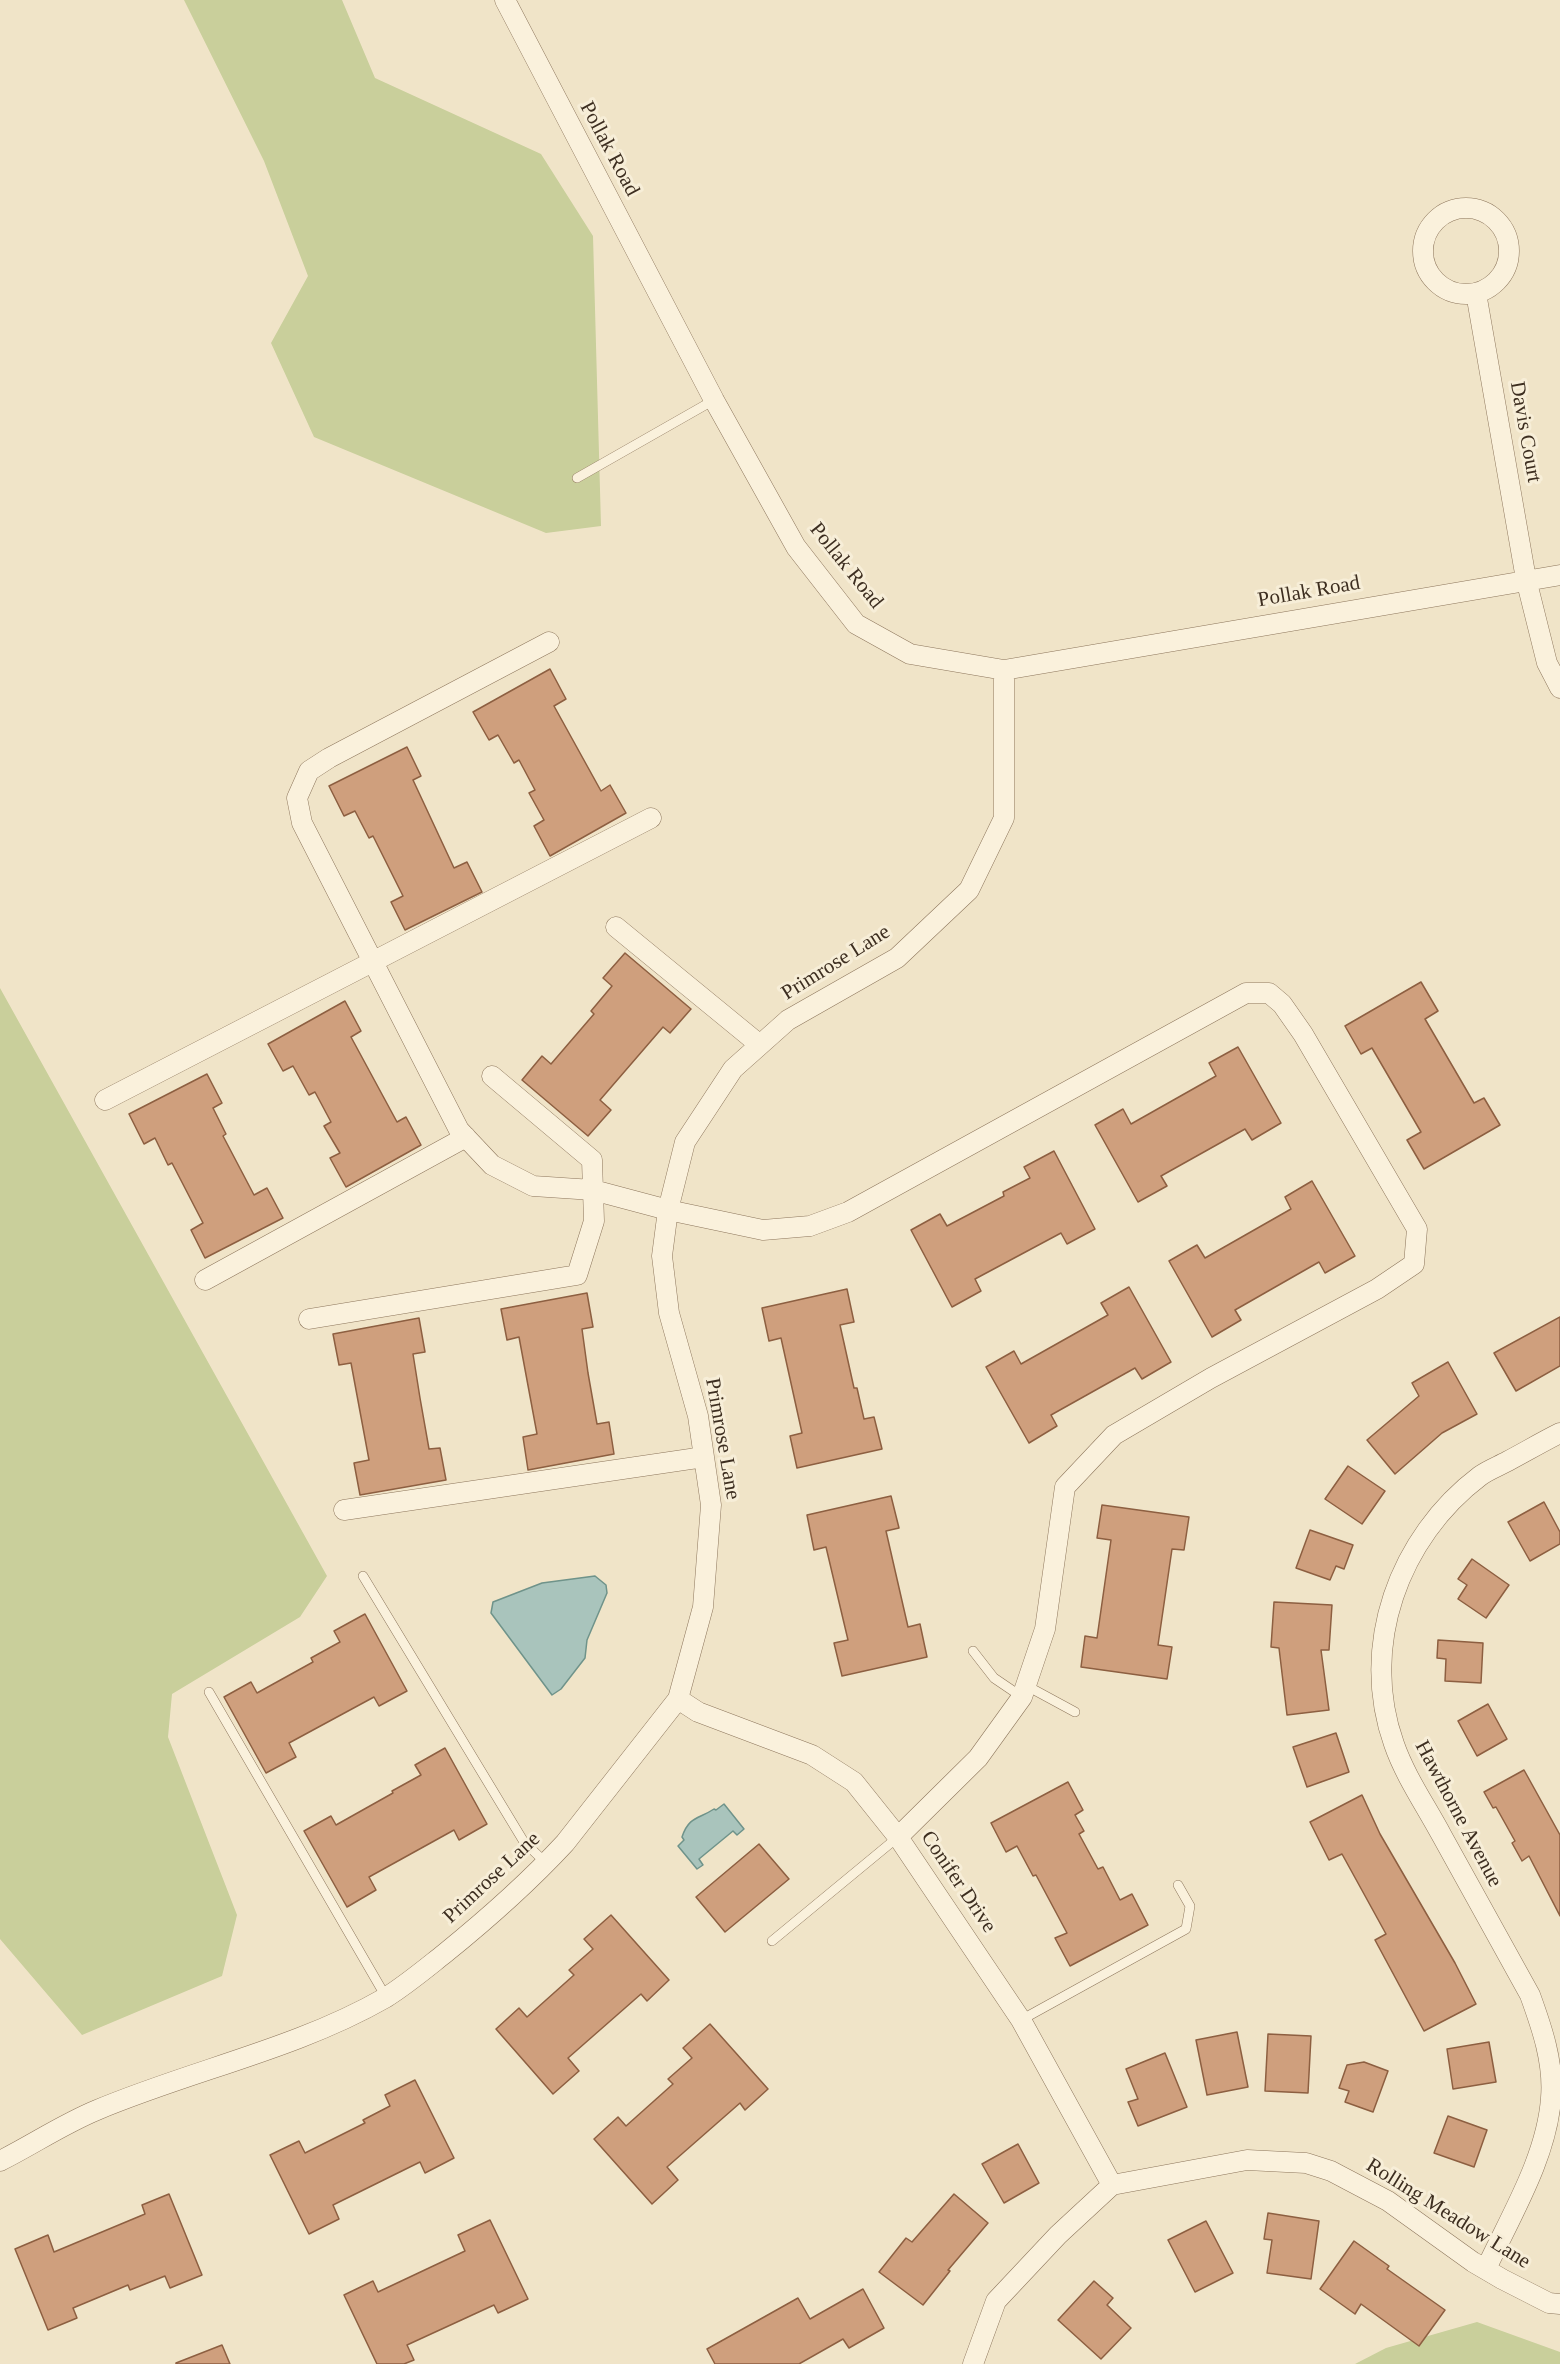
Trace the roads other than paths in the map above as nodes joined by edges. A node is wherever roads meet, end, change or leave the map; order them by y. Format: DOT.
graph roads {
  1 [pos="505,0"];
  2 [pos="1476,293"];
  3 [pos="714,400"];
  4 [pos="577,478"];
  5 [pos="1560,575"];
  6 [pos="1526,579"];
  7 [pos="549,642"];
  8 [pos="1004,670"];
  9 [pos="1560,688"];
  10 [pos="651,818"];
  11 [pos="616,927"];
  12 [pos="372,961"];
  13 [pos="760,1045"];
  14 [pos="492,1076"];
  15 [pos="105,1100"];
  16 [pos="466,1137"];
  17 [pos="593,1190"];
  18 [pos="668,1210"];
  19 [pos="205,1280"];
  20 [pos="309,1319"];
  21 [pos="1560,1433"];
  22 [pos="704,1457"];
  23 [pos="344,1510"];
  24 [pos="363,1576"];
  25 [pos="973,1651"];
  26 [pos="1024,1691"];
  27 [pos="209,1692"];
  28 [pos="678,1699"];
  29 [pos="1075,1712"];
  30 [pos="898,1837"];
  31 [pos="546,1863"];
  32 [pos="1178,1885"];
  33 [pos="772,1941"];
  34 [pos="386,1997"];
  35 [pos="1021,2020"];
  36 [pos="0,2161"];
  37 [pos="1112,2184"];
  38 [pos="1486,2269"];
  39 [pos="1560,2304"];
  40 [pos="973,2364"];
  1 -- 3 [label="street, Pollak Road"];
  2 -- 2 [label="street"];
  2 -- 6 [label="street, Davis Court"];
  3 -- 4 [label="lane"];
  3 -- 8 [label="street, Pollak Road"];
  5 -- 6 [label="street, Pollak Road"];
  6 -- 8 [label="street, Pollak Road"];
  6 -- 9 [label="street, Davis Court"];
  7 -- 12 [label="street"];
  8 -- 13 [label="street, Primrose Lane"];
  10 -- 12 [label="street"];
  11 -- 13 [label="street"];
  12 -- 15 [label="street"];
  12 -- 16 [label="street"];
  13 -- 18 [label="street, Primrose Lane"];
  14 -- 17 [label="street"];
  16 -- 17 [label="street"];
  16 -- 19 [label="street"];
  17 -- 18 [label="street"];
  17 -- 20 [label="street"];
  18 -- 22 [label="street, Primrose Lane"];
  18 -- 26 [label="street"];
  21 -- 38 [label="street, Hawthorne Avenue"];
  22 -- 23 [label="street"];
  22 -- 28 [label="street, Primrose Lane"];
  24 -- 31 [label="lane"];
  25 -- 26 [label="lane"];
  26 -- 29 [label="lane"];
  26 -- 30 [label="street"];
  27 -- 34 [label="lane"];
  28 -- 30 [label="street, Conifer Drive"];
  28 -- 31 [label="street, Primrose Lane"];
  30 -- 33 [label="lane"];
  30 -- 35 [label="street, Conifer Drive"];
  31 -- 34 [label="street, Primrose Lane"];
  32 -- 35 [label="lane"];
  34 -- 36 [label="street, Primrose Lane"];
  35 -- 37 [label="street, Conifer Drive"];
  37 -- 38 [label="street, Rolling Meadow Lane"];
  37 -- 40 [label="street"];
  38 -- 39 [label="street, Rolling Meadow Lane"];
}
